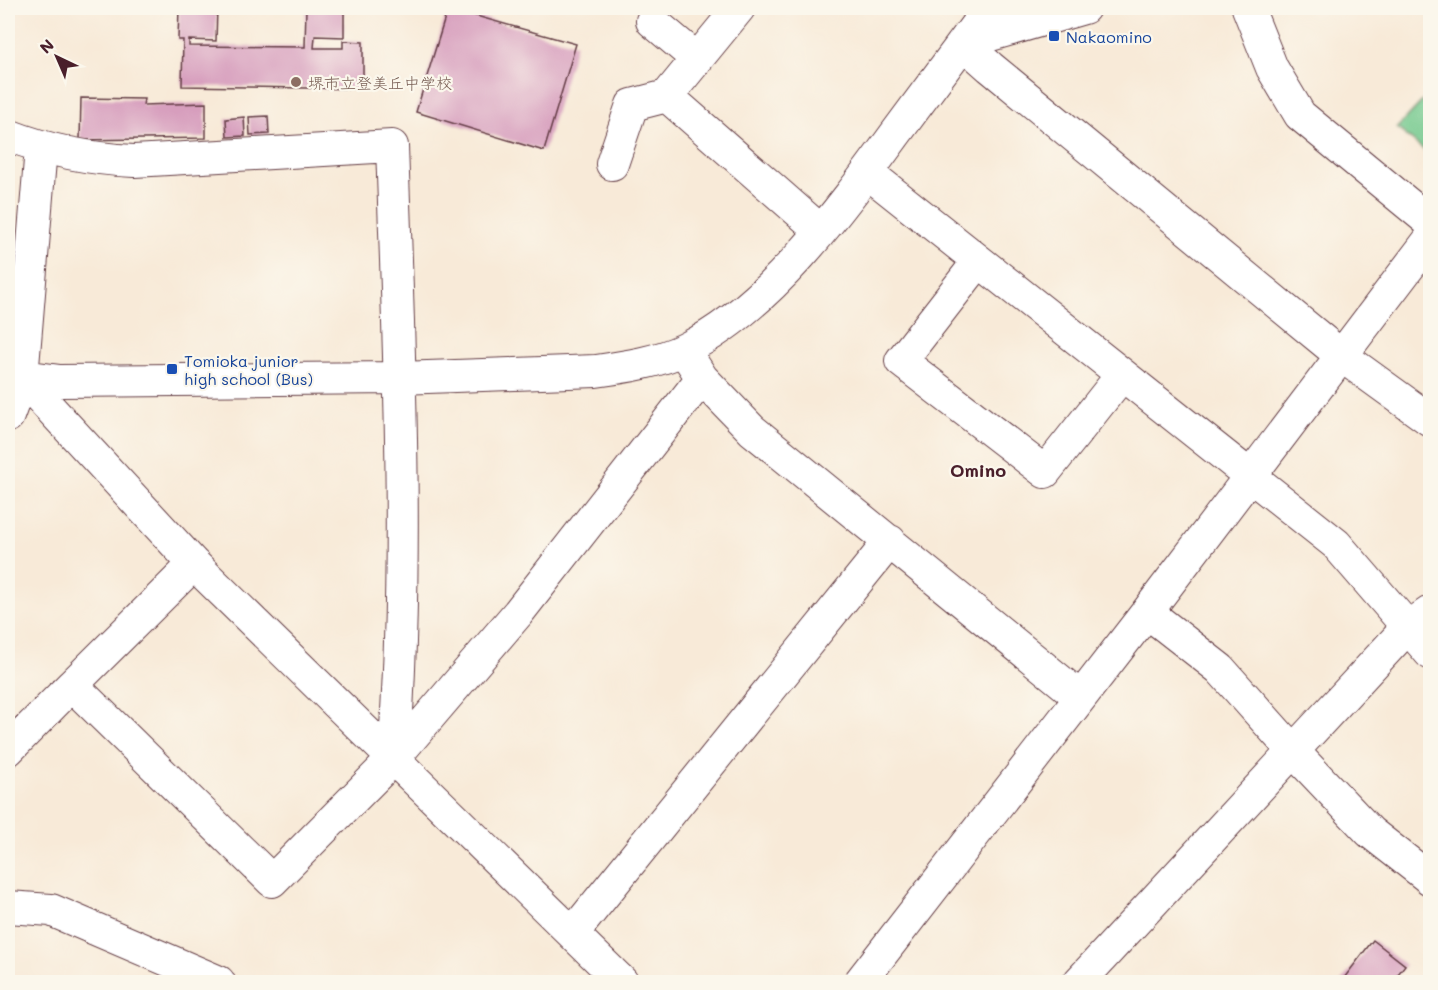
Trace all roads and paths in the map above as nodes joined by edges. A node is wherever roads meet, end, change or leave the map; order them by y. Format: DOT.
graph roads {
  1 [pos="739,8"];
  2 [pos="989,8"];
  3 [pos="1084,8"];
  4 [pos="1248,8"];
  5 [pos="652,21"];
  6 [pos="963,43"];
  7 [pos="697,58"];
  8 [pos="667,96"];
  9 [pos="8,135"];
  10 [pos="41,148"];
  11 [pos="612,165"];
  12 [pos="868,172"];
  13 [pos="1431,222"];
  14 [pos="821,231"];
  15 [pos="1431,239"];
  16 [pos="978,262"];
  17 [pos="684,350"];
  18 [pos="1343,357"];
  19 [pos="15,376"];
  20 [pos="1121,376"];
  21 [pos="400,378"];
  22 [pos="702,378"];
  23 [pos="8,416"];
  24 [pos="1431,420"];
  25 [pos="1250,475"];
  26 [pos="890,541"];
  27 [pos="194,564"];
  28 [pos="1147,612"];
  29 [pos="1419,620"];
  30 [pos="1431,652"];
  31 [pos="72,685"];
  32 [pos="1080,697"];
  33 [pos="8,750"];
  34 [pos="1293,751"];
  35 [pos="394,758"];
  36 [pos="1431,879"];
  37 [pos="8,907"];
  38 [pos="573,933"];
  39 [pos="219,982"];
  40 [pos="622,982"];
  41 [pos="860,982"];
  42 [pos="1079,982"];
  1 -- 7 [label="street"];
  2 -- 6 [label="street"];
  3 -- 6 [label="street"];
  4 -- 13 [label="street"];
  5 -- 7 [label="street"];
  6 -- 12 [label="street"];
  6 -- 18 [label="street"];
  7 -- 8 [label="street"];
  8 -- 11 [label="street"];
  8 -- 14 [label="street"];
  9 -- 10 [label="street"];
  10 -- 19 [label="street"];
  10 -- 21 [label="street"];
  12 -- 14 [label="street"];
  12 -- 16 [label="street"];
  14 -- 17 [label="street"];
  15 -- 18 [label="street"];
  16 -- 20 [label="street"];
  16 -- 20 [label="street"];
  17 -- 21 [label="street"];
  17 -- 22 [label="street"];
  18 -- 24 [label="street"];
  18 -- 25 [label="street"];
  19 -- 21 [label="street"];
  19 -- 23 [label="street"];
  19 -- 27 [label="street"];
  20 -- 25 [label="street"];
  21 -- 35 [label="street"];
  22 -- 26 [label="street"];
  22 -- 35 [label="street"];
  25 -- 28 [label="street"];
  25 -- 29 [label="street"];
  26 -- 32 [label="street"];
  26 -- 38 [label="street"];
  27 -- 31 [label="street"];
  27 -- 35 [label="street"];
  28 -- 32 [label="street"];
  28 -- 34 [label="street"];
  29 -- 30 [label="street"];
  29 -- 34 [label="street"];
  31 -- 33 [label="street"];
  31 -- 35 [label="street"];
  32 -- 41 [label="street"];
  34 -- 36 [label="street"];
  34 -- 42 [label="street"];
  35 -- 38 [label="street"];
  37 -- 39 [label="street"];
  38 -- 40 [label="street"];
}
